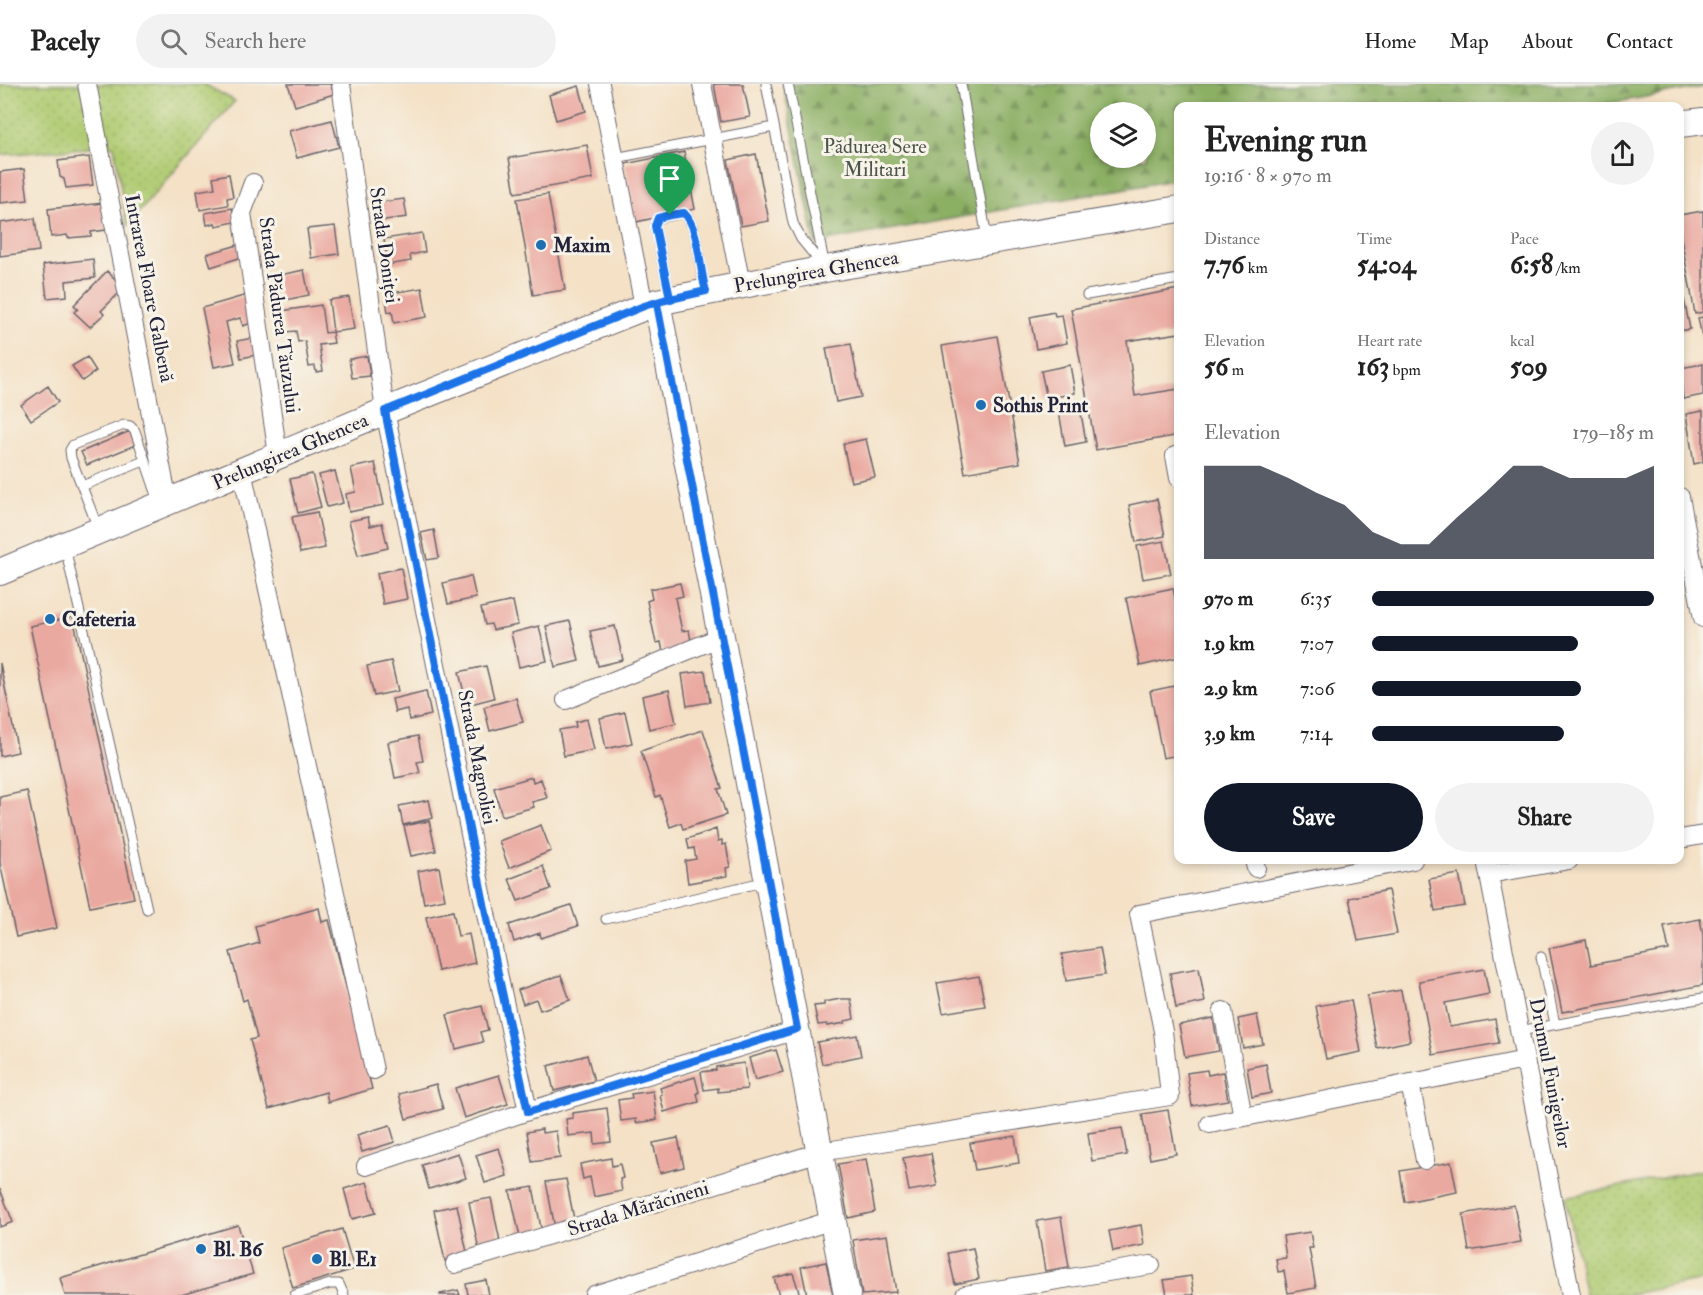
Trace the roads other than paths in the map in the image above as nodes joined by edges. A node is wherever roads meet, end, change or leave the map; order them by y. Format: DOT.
graph roads {
  1 [pos="87,84"];
  2 [pos="341,84"];
  3 [pos="600,84"];
  4 [pos="702,84"];
  5 [pos="766,84"];
  6 [pos="788,84"];
  7 [pos="961,84"];
  8 [pos="1703,121"];
  9 [pos="1684,123"];
  10 [pos="774,127"];
  11 [pos="713,139"];
  12 [pos="615,158"];
  13 [pos="253,183"];
  14 [pos="1174,210"];
  15 [pos="988,241"];
  16 [pos="825,269"];
  17 [pos="1174,280"];
  18 [pos="741,285"];
  19 [pos="706,291"];
  20 [pos="1087,295"];
  21 [pos="657,302"];
  22 [pos="385,411"];
  23 [pos="278,455"];
  24 [pos="144,461"];
  25 [pos="242,471"];
  26 [pos="82,486"];
  27 [pos="164,503"];
  28 [pos="1684,518"];
  29 [pos="99,530"];
  30 [pos="65,545"];
  31 [pos="0,572"];
  32 [pos="1703,618"];
  33 [pos="721,637"];
  34 [pos="566,700"];
  35 [pos="1703,835"];
  36 [pos="1684,838"];
  37 [pos="1393,864"];
  38 [pos="1522,864"];
  39 [pos="1487,867"];
  40 [pos="768,881"];
  41 [pos="147,909"];
  42 [pos="606,919"];
  43 [pos="1541,957"];
  44 [pos="1703,998"];
  45 [pos="1223,1011"];
  46 [pos="1556,1024"];
  47 [pos="797,1029"];
  48 [pos="1519,1031"];
  49 [pos="1525,1060"];
  50 [pos="374,1070"];
  51 [pos="1410,1083"];
  52 [pos="528,1112"];
  53 [pos="1244,1117"];
  54 [pos="1210,1124"];
  55 [pos="820,1152"];
  56 [pos="1425,1160"];
  57 [pos="366,1166"];
  58 [pos="833,1220"];
  59 [pos="455,1264"];
  60 [pos="1151,1265"];
  61 [pos="295,1295"];
  62 [pos="344,1295"];
  63 [pos="594,1295"];
  64 [pos="847,1295"];
  65 [pos="965,1295"];
  66 [pos="1572,1295"];
  1 -- 27 [label="street, Intrarea Floare Galbenă"];
  2 -- 22 [label="street, Strada Doniței"];
  3 -- 12 [label="street"];
  4 -- 11 [label="street"];
  5 -- 10 [label="lane"];
  6 -- 16 [label="lane"];
  7 -- 15 [label="lane"];
  8 -- 9 [label="main road"];
  10 -- 11 [label="lane"];
  10 -- 16 [label="lane"];
  11 -- 12 [label="lane"];
  11 -- 18 [label="street"];
  12 -- 21 [label="street"];
  13 -- 23 [label="street, Strada Pădurea Tăuzului"];
  14 -- 15 [label="main road, Prelungirea Ghencea"];
  15 -- 16 [label="main road, Prelungirea Ghencea"];
  16 -- 18 [label="main road, Prelungirea Ghencea"];
  17 -- 20 [label="lane"];
  18 -- 19 [label="main road, Prelungirea Ghencea"];
  19 -- 21 [label="main road, Prelungirea Ghencea"];
  19 -- 21 [label="lane"];
  21 -- 22 [label="main road, Prelungirea Ghencea"];
  21 -- 33 [label="main road"];
  22 -- 23 [label="main road, Prelungirea Ghencea"];
  22 -- 52 [label="street, Strada Magnoliei"];
  23 -- 25 [label="main road, Prelungirea Ghencea"];
  24 -- 26 [label="lane"];
  24 -- 26 [label="lane"];
  24 -- 27 [label="lane"];
  25 -- 27 [label="main road, Prelungirea Ghencea"];
  25 -- 50 [label="street"];
  26 -- 29 [label="lane"];
  27 -- 29 [label="main road, Prelungirea Ghencea"];
  28 -- 32 [label="street"];
  29 -- 30 [label="main road, Prelungirea Ghencea"];
  30 -- 31 [label="main road, Prelungirea Ghencea"];
  30 -- 41 [label="lane"];
  33 -- 34 [label="street"];
  33 -- 40 [label="main road"];
  35 -- 36 [label="street"];
  37 -- 55 [label="street, Strada Mărăcineni"];
  38 -- 39 [label="street"];
  39 -- 48 [label="street, Drumul Funigeilor"];
  40 -- 42 [label="lane"];
  40 -- 47 [label="main road"];
  43 -- 46 [label="lane"];
  44 -- 46 [label="lane"];
  45 -- 53 [label="street"];
  46 -- 48 [label="lane"];
  47 -- 52 [label="street"];
  47 -- 55 [label="main road"];
  48 -- 49 [label="street, Drumul Funigeilor"];
  49 -- 51 [label="street"];
  49 -- 66 [label="street, Drumul Funigeilor"];
  51 -- 53 [label="street"];
  51 -- 56 [label="street"];
  52 -- 57 [label="street"];
  53 -- 54 [label="street"];
  55 -- 58 [label="main road"];
  55 -- 59 [label="street, Strada Mărăcineni"];
  58 -- 63 [label="street"];
  58 -- 64 [label="main road"];
  60 -- 65 [label="street"];
  61 -- 62 [label="lane"];
}
